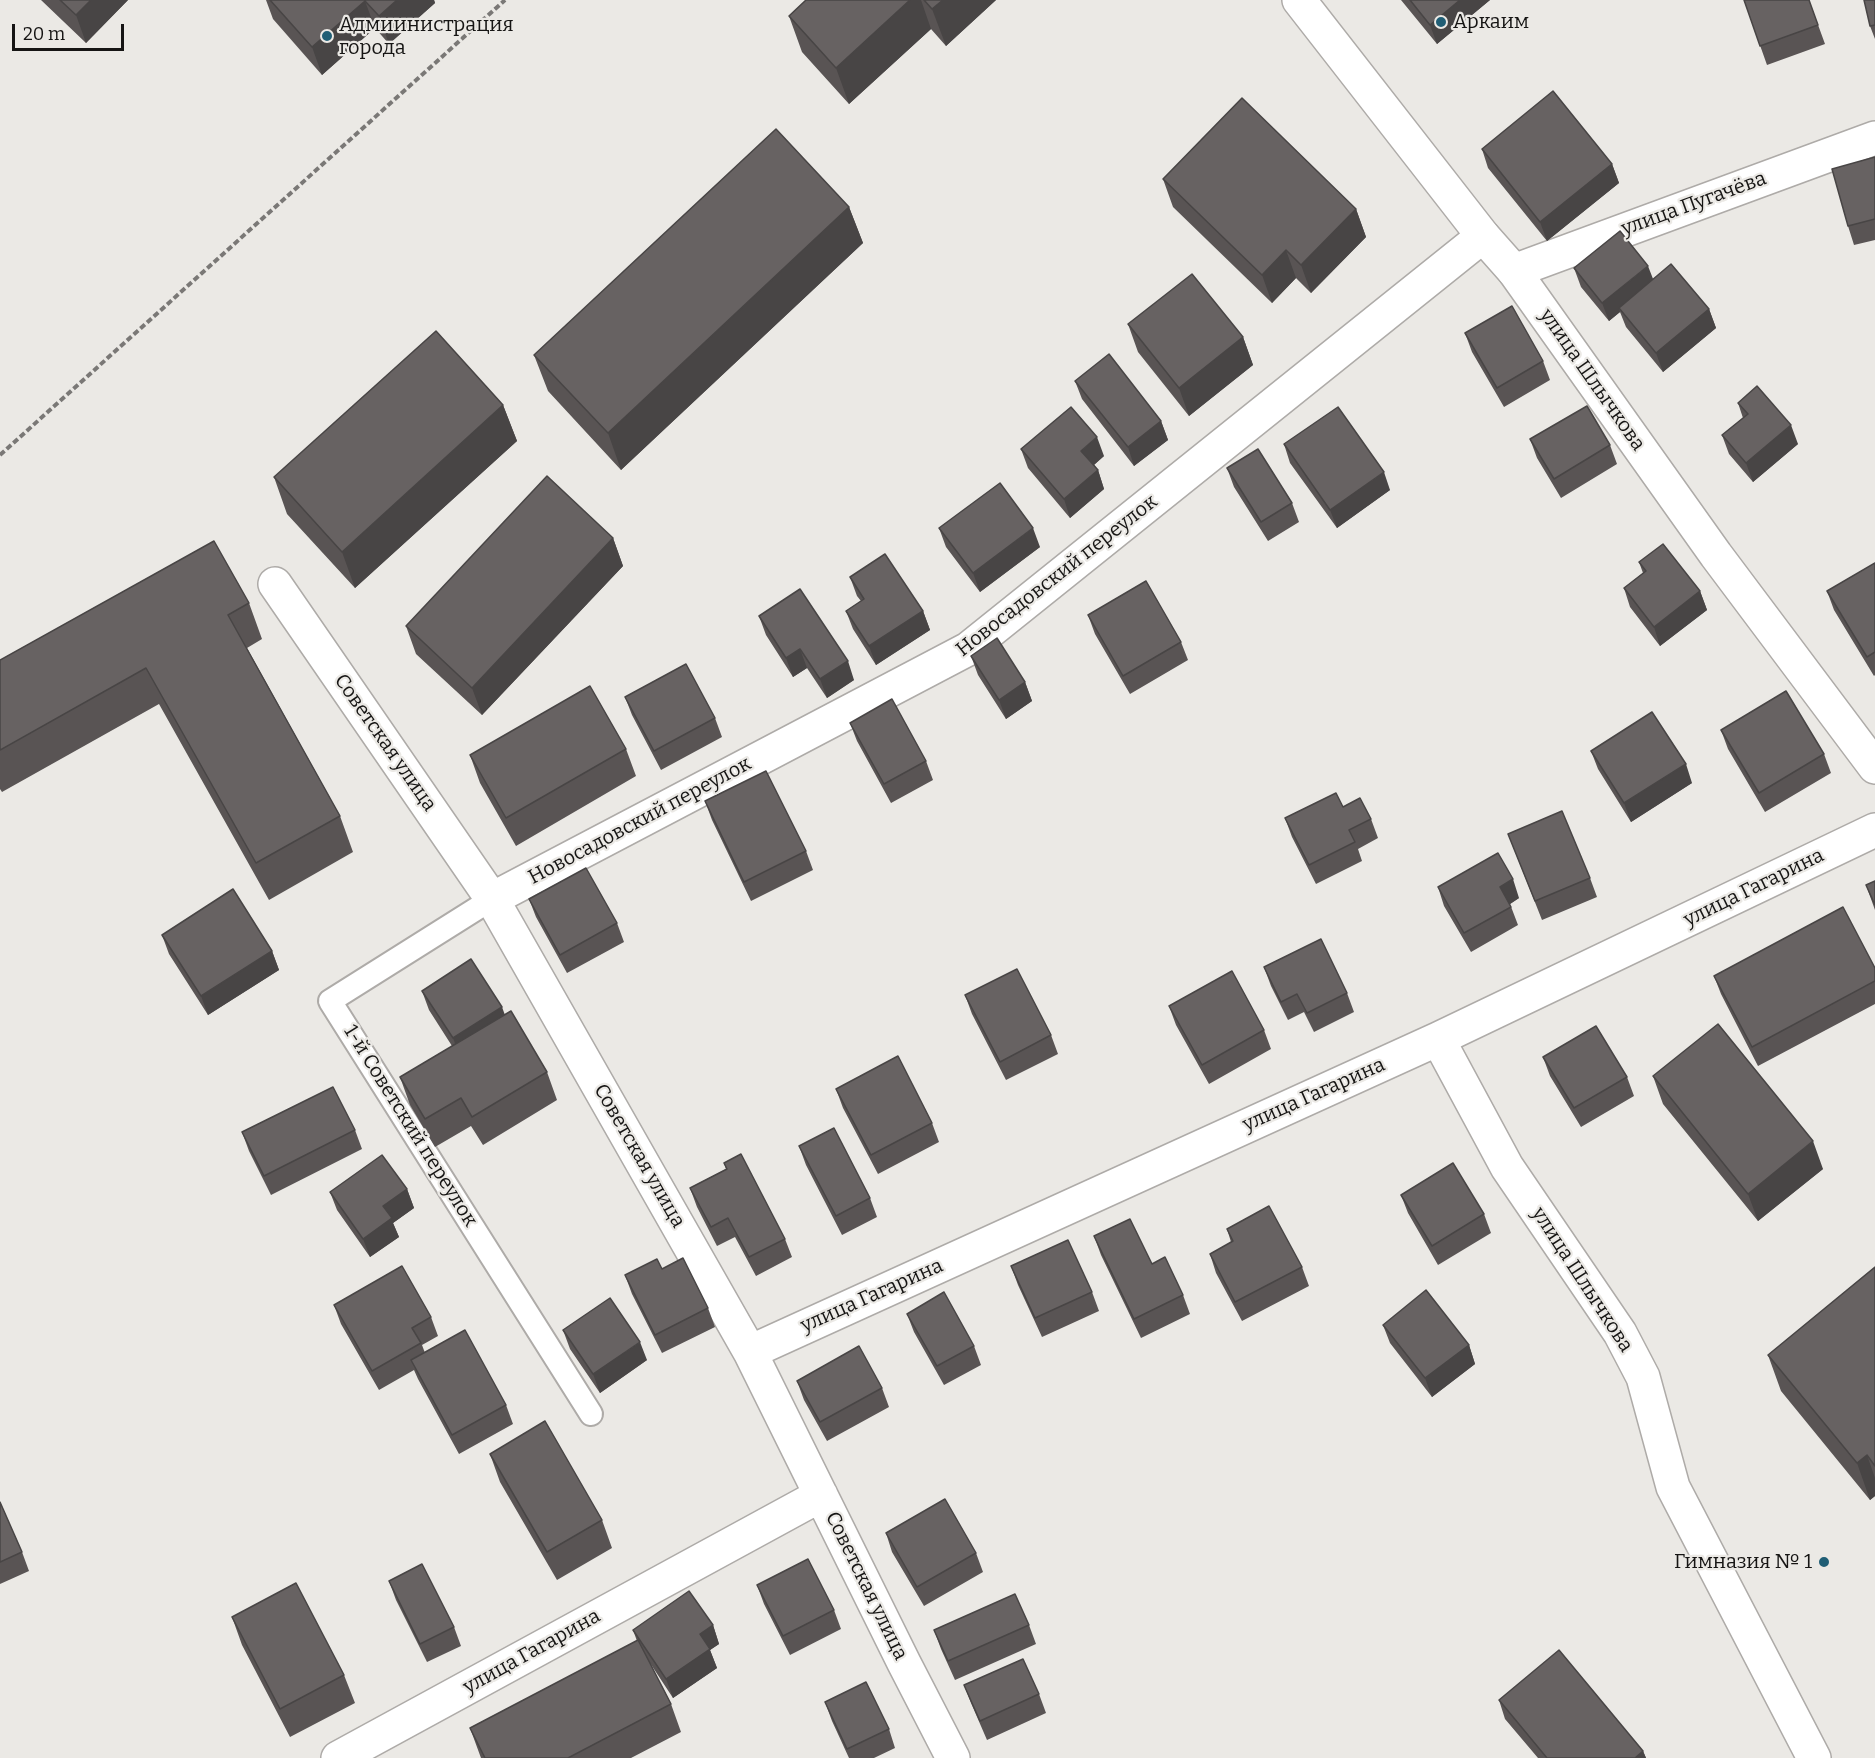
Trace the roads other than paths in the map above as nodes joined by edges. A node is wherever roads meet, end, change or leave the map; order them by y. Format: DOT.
graph roads {
  1 [pos="1299,0"];
  2 [pos="1875,138"];
  3 [pos="1483,236"];
  4 [pos="1514,271"];
  5 [pos="275,584"];
  6 [pos="1875,767"];
  7 [pos="1875,830"];
  8 [pos="492,899"];
  9 [pos="1438,1039"];
  10 [pos="750,1352"];
  11 [pos="591,1414"];
  12 [pos="821,1495"];
  13 [pos="338,1758"];
  14 [pos="953,1758"];
  15 [pos="1814,1758"];
  1 -- 3 [label="street, улица Шлычкова"];
  2 -- 4 [label="street, улица Пугачёва"];
  3 -- 4 [label="street, улица Шлычкова"];
  3 -- 8 [label="street, Новосадовский переулок"];
  4 -- 6 [label="street, улица Шлычкова"];
  5 -- 8 [label="street, Советская улица"];
  7 -- 9 [label="street, улица Гагарина"];
  8 -- 10 [label="street, Советская улица"];
  8 -- 11 [label="lane, 1-й Советский переулок"];
  9 -- 10 [label="street, улица Гагарина"];
  9 -- 15 [label="street, улица Шлычкова"];
  10 -- 12 [label="street, Советская улица"];
  12 -- 13 [label="street, улица Гагарина"];
  12 -- 14 [label="street, Советская улица"];
}
